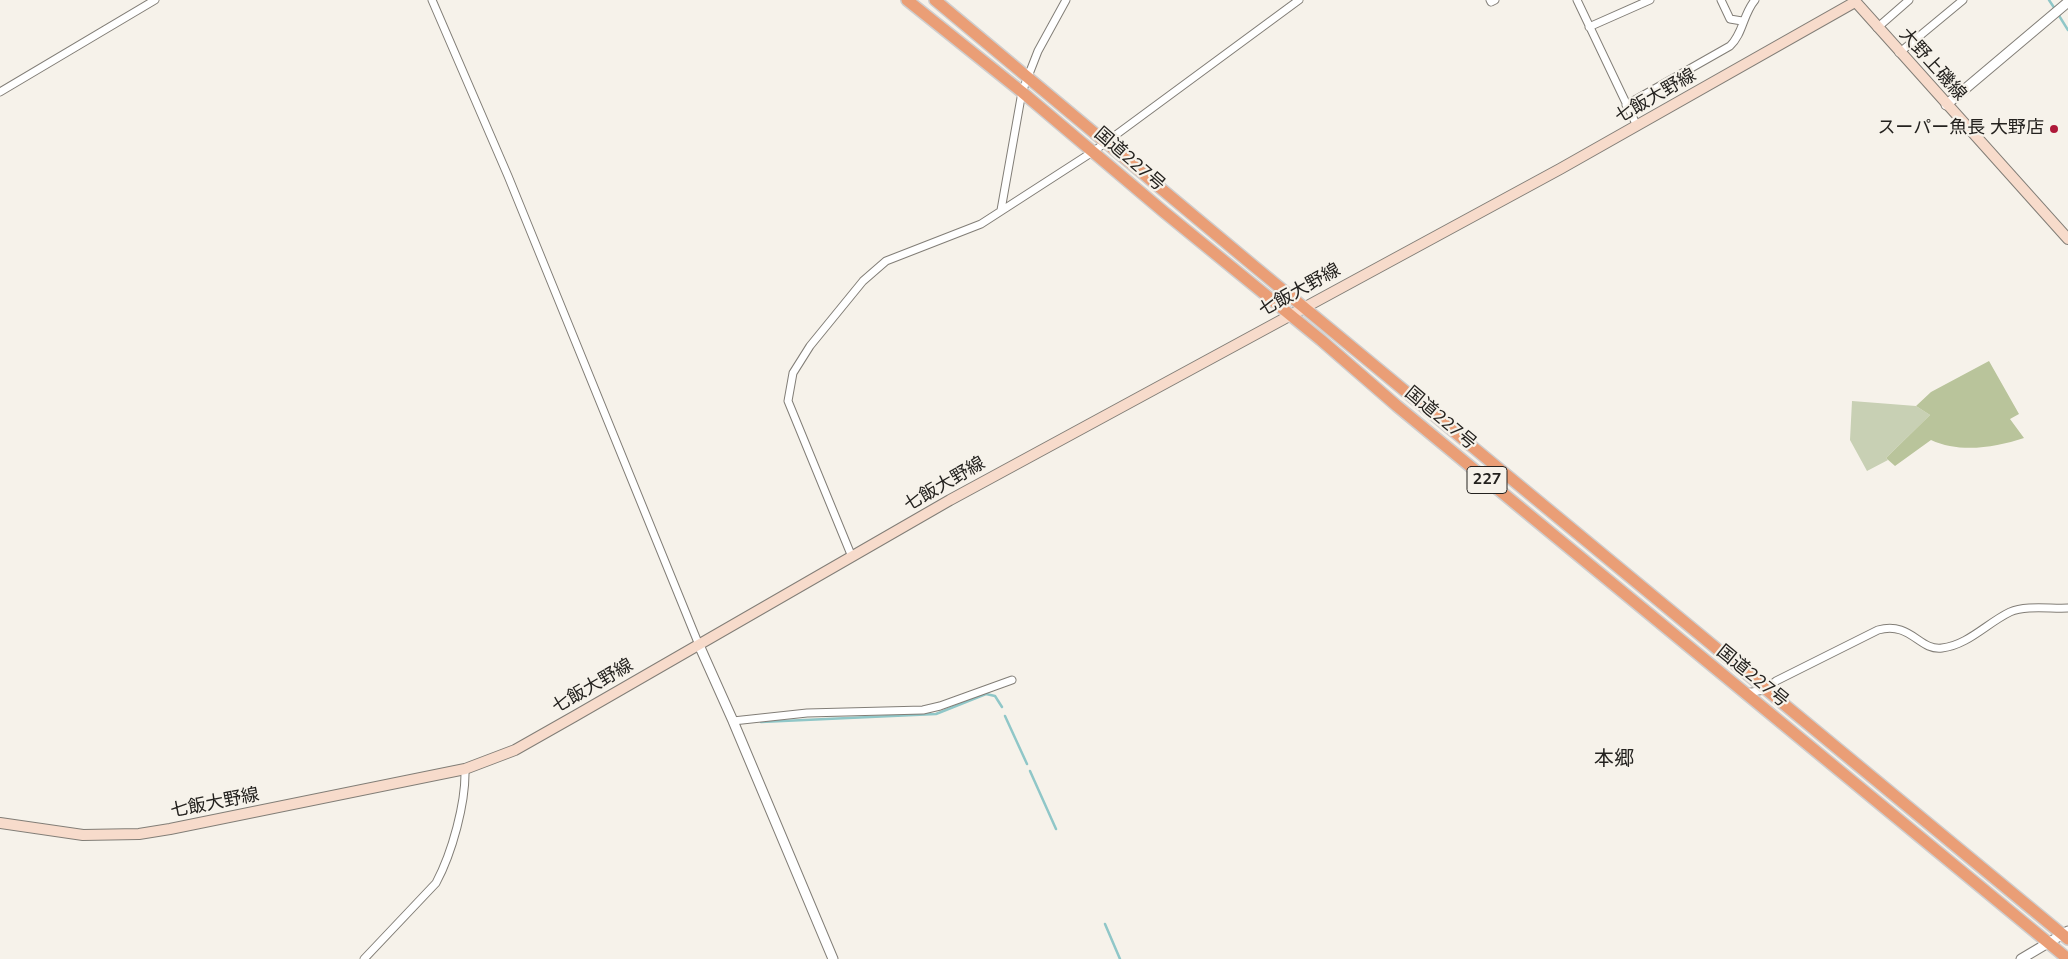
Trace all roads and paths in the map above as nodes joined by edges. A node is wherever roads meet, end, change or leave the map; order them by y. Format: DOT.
graph roads {
  1 [pos="155,0"];
  2 [pos="432,0"];
  3 [pos="906,0"];
  4 [pos="935,0"];
  5 [pos="1066,0"];
  6 [pos="1299,0"];
  7 [pos="1490,0"];
  8 [pos="1494,0"];
  9 [pos="1577,0"];
  10 [pos="1650,0"];
  11 [pos="1721,0"];
  12 [pos="1755,0"];
  13 [pos="1909,0"];
  14 [pos="1963,0"];
  15 [pos="1854,1"];
  16 [pos="2068,2"];
  17 [pos="1742,22"];
  18 [pos="1589,27"];
  19 [pos="1877,28"];
  20 [pos="1899,52"];
  21 [pos="1027,76"];
  22 [pos="0,92"];
  23 [pos="1022,92"];
  24 [pos="1626,105"];
  25 [pos="1946,105"];
  26 [pos="1637,126"];
  27 [pos="1105,142"];
  28 [pos="1094,151"];
  29 [pos="1001,210"];
  30 [pos="2068,239"];
  31 [pos="1303,307"];
  32 [pos="1290,315"];
  33 [pos="852,557"];
  34 [pos="2068,608"];
  35 [pos="699,645"];
  36 [pos="1012,680"];
  37 [pos="1765,690"];
  38 [pos="1745,693"];
  39 [pos="733,721"];
  40 [pos="465,769"];
  41 [pos="0,823"];
  42 [pos="2066,935"];
  43 [pos="2049,942"];
  44 [pos="364,959"];
  45 [pos="833,959"];
  46 [pos="2021,959"];
  47 [pos="2068,959"];
  1 -- 22 [label="street"];
  2 -- 35 [label="street"];
  3 -- 23 [label="highway, 国道227号 / 227"];
  4 -- 21 [label="highway, 国道227号 / 227"];
  5 -- 21 [label="street"];
  6 -- 27 [label="street"];
  7 -- 8 [label="street"];
  9 -- 18 [label="street"];
  10 -- 18 [label="street"];
  11 -- 17 [label="street"];
  12 -- 17 [label="street"];
  13 -- 19 [label="street"];
  14 -- 20 [label="street"];
  15 -- 19 [label="main road, 大野上磯線"];
  15 -- 26 [label="main road, 七飯大野線"];
  16 -- 25 [label="street"];
  17 -- 24 [label="street"];
  18 -- 24 [label="street"];
  19 -- 20 [label="main road, 大野上磯線"];
  20 -- 25 [label="main road, 大野上磯線"];
  21 -- 23 [label="street"];
  21 -- 27 [label="highway, 国道227号 / 227"];
  23 -- 28 [label="highway, 国道227号 / 227"];
  23 -- 29 [label="street"];
  24 -- 26 [label="street"];
  25 -- 30 [label="main road, 大野上磯線"];
  26 -- 31 [label="main road, 七飯大野線"];
  27 -- 28 [label="street"];
  27 -- 31 [label="highway, 国道227号 / 227"];
  28 -- 29 [label="street"];
  28 -- 32 [label="highway, 国道227号 / 227"];
  29 -- 33 [label="street"];
  31 -- 32 [label="main road, 七飯大野線"];
  31 -- 37 [label="highway, 国道227号 / 227"];
  32 -- 33 [label="main road, 七飯大野線"];
  32 -- 38 [label="highway, 国道227号 / 227"];
  33 -- 35 [label="main road, 七飯大野線"];
  34 -- 37 [label="street"];
  35 -- 39 [label="street"];
  35 -- 40 [label="main road, 七飯大野線"];
  36 -- 39 [label="street"];
  37 -- 38 [label="street"];
  37 -- 42 [label="highway, 国道227号 / 227"];
  38 -- 43 [label="highway, 国道227号 / 227"];
  39 -- 45 [label="street"];
  40 -- 41 [label="main road, 七飯大野線"];
  40 -- 44 [label="street"];
  42 -- 43 [label="street"];
  43 -- 46 [label="street"];
  43 -- 47 [label="highway, 国道227号 / 227"];
}
